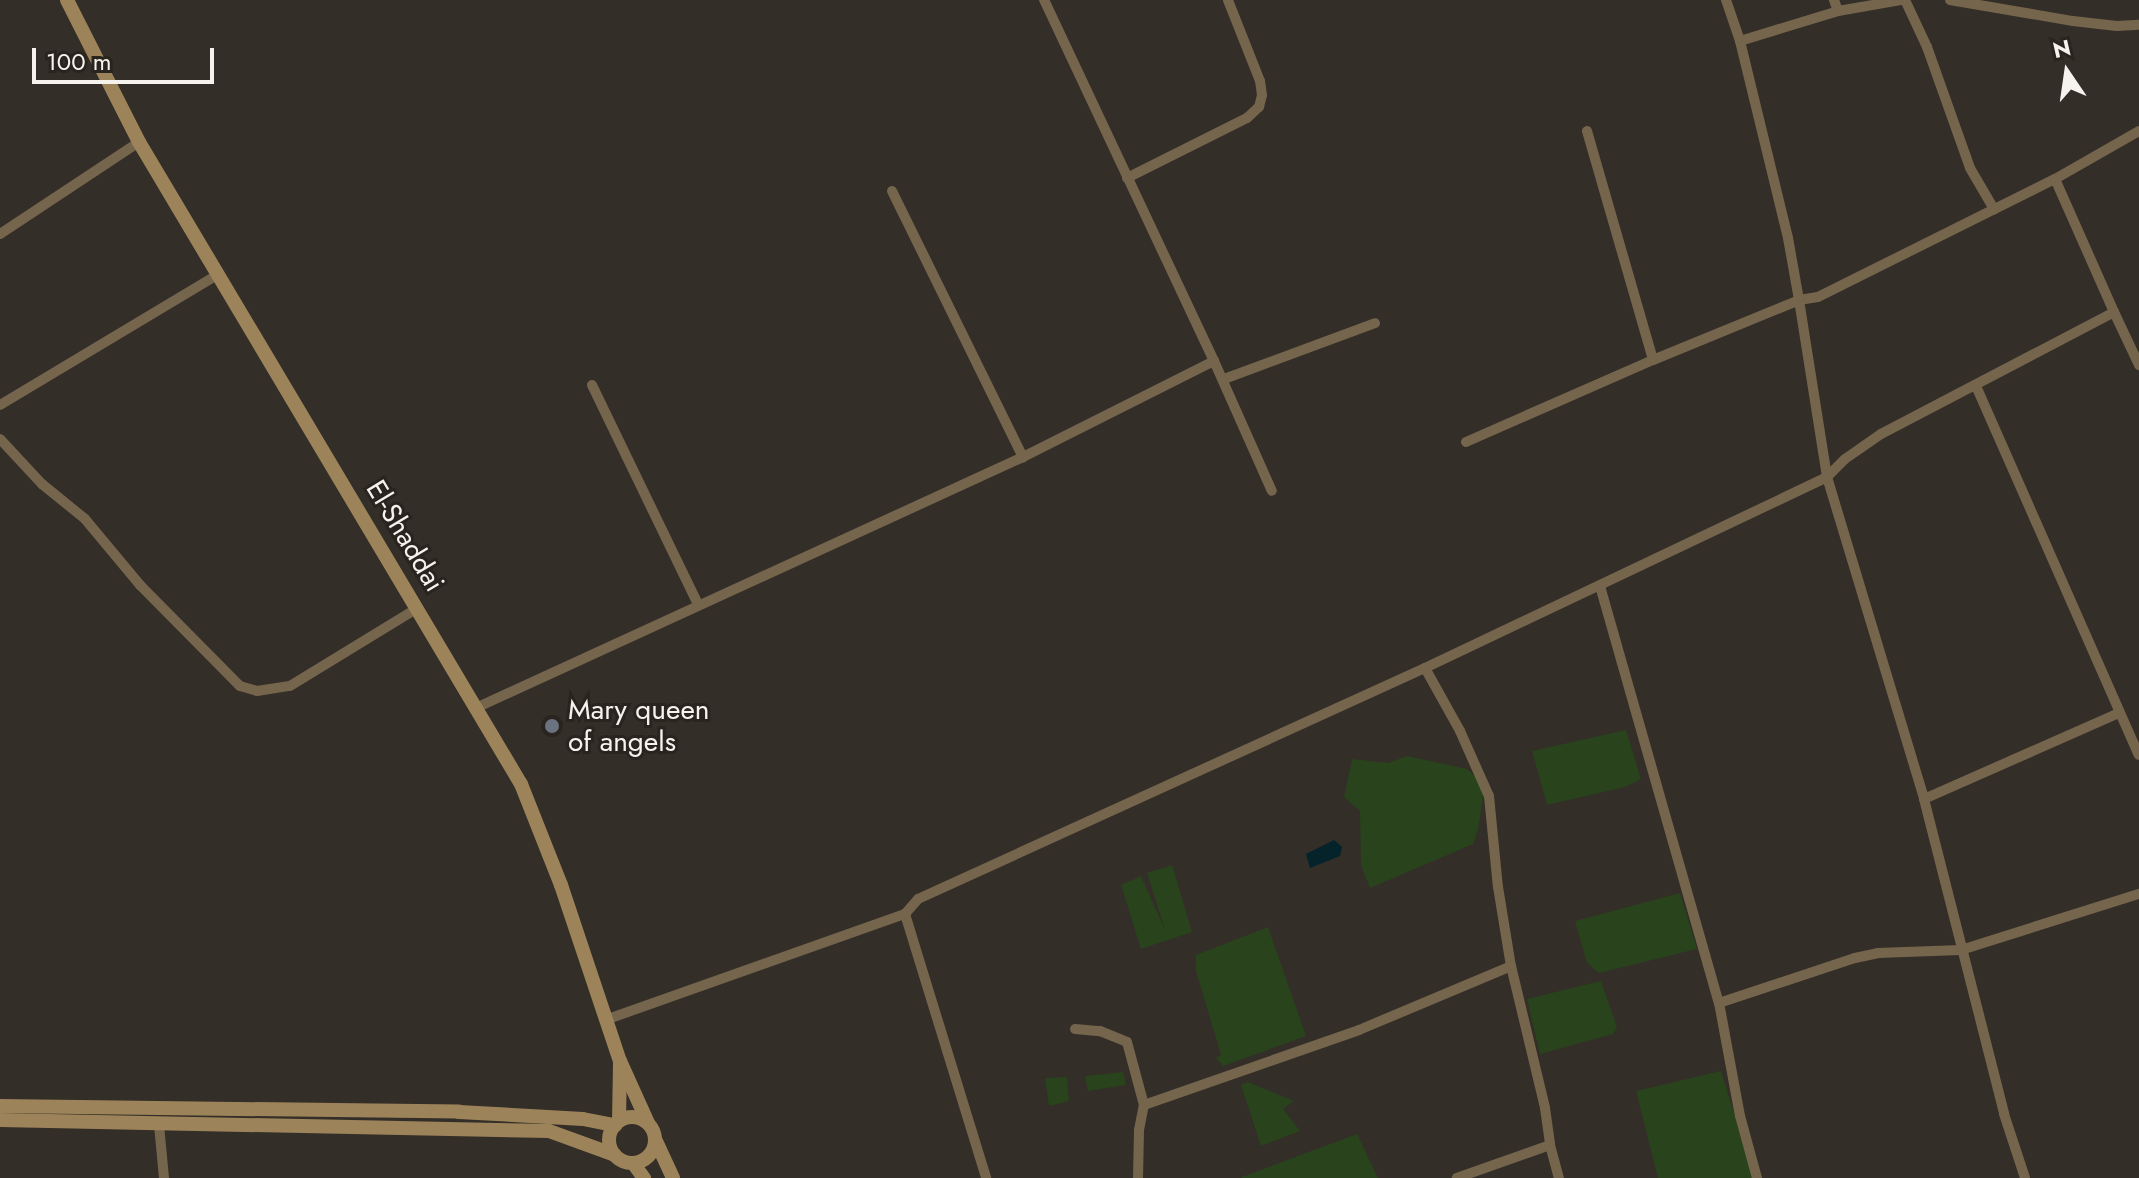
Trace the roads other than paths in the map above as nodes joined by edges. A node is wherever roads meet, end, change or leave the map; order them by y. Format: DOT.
graph roads {
  1 [pos="67,0"];
  2 [pos="1044,0"];
  3 [pos="1228,0"];
  4 [pos="1726,0"];
  5 [pos="1903,0"];
  6 [pos="1950,0"];
  7 [pos="1836,5"];
  8 [pos="2139,25"];
  9 [pos="1740,41"];
  10 [pos="1587,131"];
  11 [pos="2139,131"];
  12 [pos="139,142"];
  13 [pos="1127,178"];
  14 [pos="2055,179"];
  15 [pos="892,191"];
  16 [pos="1994,209"];
  17 [pos="0,234"];
  18 [pos="217,275"];
  19 [pos="1799,300"];
  20 [pos="2114,312"];
  21 [pos="1375,323"];
  22 [pos="1653,360"];
  23 [pos="1214,361"];
  24 [pos="2139,365"];
  25 [pos="1224,379"];
  26 [pos="592,385"];
  27 [pos="1976,386"];
  28 [pos="0,405"];
  29 [pos="0,439"];
  30 [pos="1466,442"];
  31 [pos="1023,457"];
  32 [pos="1827,477"];
  33 [pos="1272,491"];
  34 [pos="1600,586"];
  35 [pos="698,604"];
  36 [pos="418,608"];
  37 [pos="1425,668"];
  38 [pos="478,707"];
  39 [pos="2119,713"];
  40 [pos="2139,755"];
  41 [pos="1924,799"];
  42 [pos="2139,894"];
  43 [pos="905,914"];
  44 [pos="1961,950"];
  45 [pos="1511,966"];
  46 [pos="1719,1003"];
  47 [pos="608,1019"];
  48 [pos="1075,1029"];
  49 [pos="620,1061"];
  50 [pos="1144,1105"];
  51 [pos="0,1106"];
  52 [pos="333,1118"];
  53 [pos="0,1120"];
  54 [pos="617,1123"];
  55 [pos="648,1123"];
  56 [pos="159,1125"];
  57 [pos="655,1139"];
  58 [pos="1550,1145"];
  59 [pos="615,1155"];
  60 [pos="633,1163"];
  61 [pos="164,1178"];
  62 [pos="644,1178"];
  63 [pos="673,1178"];
  64 [pos="986,1178"];
  65 [pos="1138,1178"];
  66 [pos="1457,1178"];
  67 [pos="1559,1178"];
  68 [pos="1757,1178"];
  69 [pos="2025,1178"];
  1 -- 12 [label="street, El-Shaddai"];
  2 -- 13 [label="street"];
  3 -- 13 [label="street"];
  4 -- 9 [label="street"];
  5 -- 7 [label="street"];
  5 -- 16 [label="street"];
  6 -- 8 [label="street"];
  7 -- 9 [label="street"];
  9 -- 19 [label="street"];
  10 -- 22 [label="street"];
  11 -- 14 [label="street"];
  12 -- 17 [label="street"];
  12 -- 18 [label="street, El-Shaddai"];
  13 -- 23 [label="street"];
  14 -- 16 [label="street"];
  14 -- 20 [label="street"];
  15 -- 31 [label="street"];
  16 -- 19 [label="street"];
  18 -- 28 [label="street"];
  18 -- 36 [label="street, El-Shaddai"];
  19 -- 22 [label="street"];
  19 -- 32 [label="street"];
  20 -- 24 [label="street"];
  20 -- 27 [label="street"];
  21 -- 25 [label="street"];
  22 -- 30 [label="street"];
  23 -- 25 [label="street"];
  23 -- 31 [label="street"];
  25 -- 33 [label="street"];
  26 -- 35 [label="street"];
  27 -- 32 [label="street"];
  27 -- 39 [label="street"];
  29 -- 36 [label="street"];
  31 -- 35 [label="street"];
  32 -- 34 [label="street"];
  32 -- 41 [label="street"];
  34 -- 37 [label="street"];
  34 -- 46 [label="street"];
  35 -- 38 [label="street"];
  36 -- 38 [label="street, El-Shaddai"];
  37 -- 43 [label="street"];
  37 -- 45 [label="street"];
  38 -- 47 [label="street, El-Shaddai"];
  39 -- 40 [label="street"];
  39 -- 41 [label="street"];
  41 -- 44 [label="street"];
  42 -- 44 [label="street"];
  43 -- 47 [label="street"];
  43 -- 64 [label="street"];
  44 -- 46 [label="street"];
  44 -- 69 [label="street"];
  45 -- 50 [label="street"];
  45 -- 58 [label="street"];
  46 -- 68 [label="street"];
  47 -- 49 [label="street, El-Shaddai"];
  48 -- 50 [label="street"];
  49 -- 54 [label="street"];
  49 -- 55 [label="street, El-Shaddai"];
  50 -- 65 [label="street"];
  51 -- 52 [label="street"];
  52 -- 54 [label="street"];
  52 -- 56 [label="street"];
  52 -- 59 [label="street"];
  53 -- 56 [label="street"];
  54 -- 55 [label="street"];
  54 -- 59 [label="street"];
  55 -- 57 [label="street"];
  56 -- 61 [label="street"];
  57 -- 60 [label="street"];
  57 -- 63 [label="street"];
  58 -- 66 [label="street"];
  58 -- 67 [label="street"];
  59 -- 60 [label="street"];
  60 -- 62 [label="street"];
}
